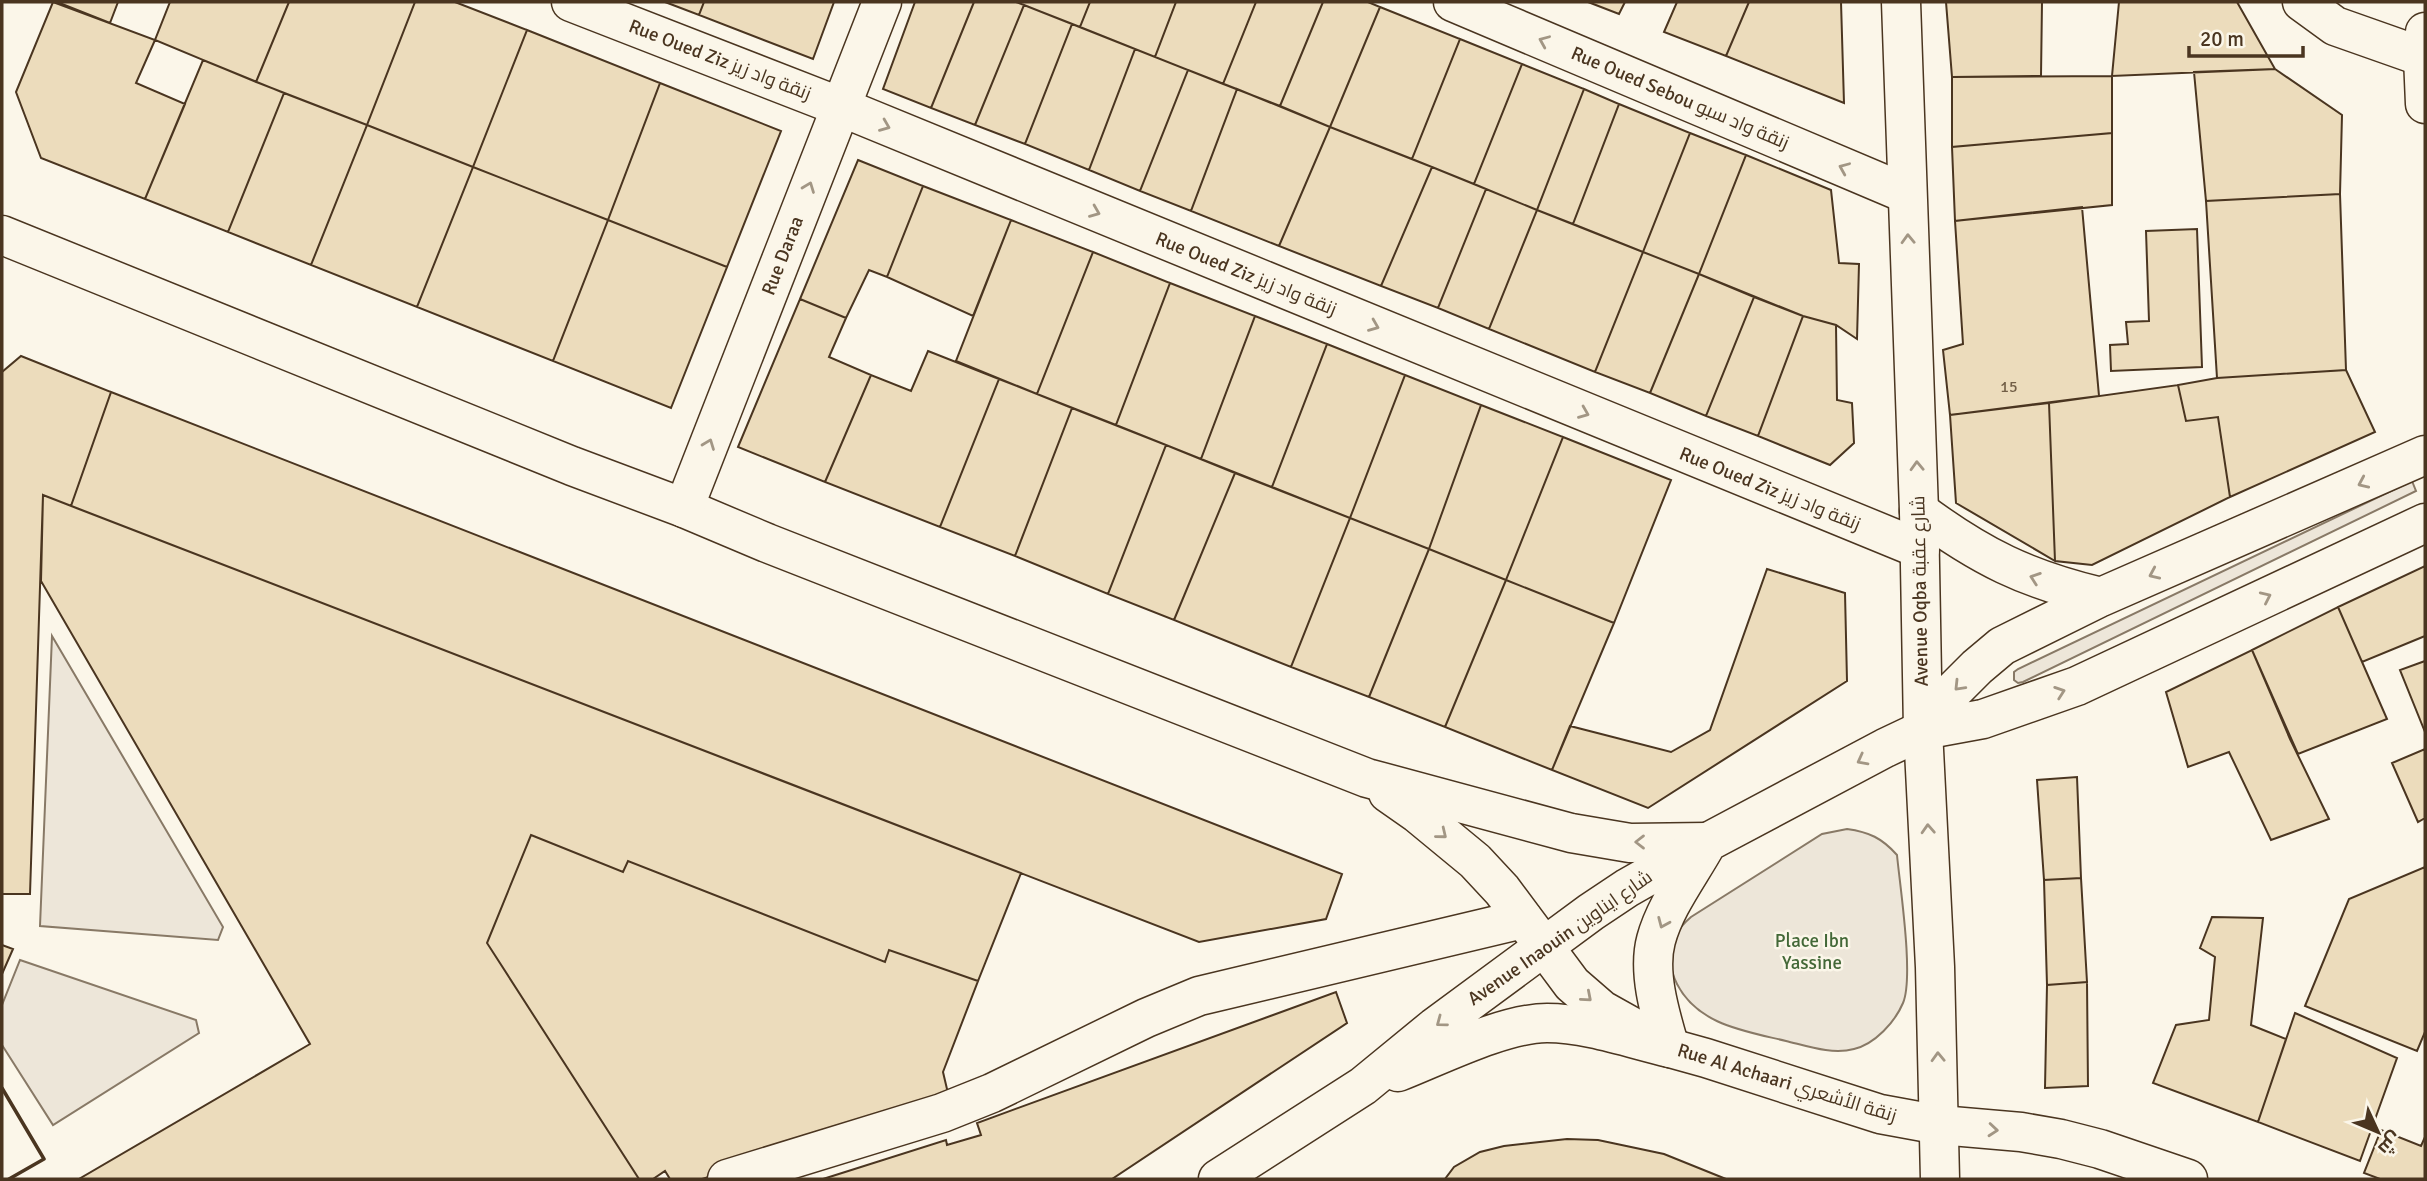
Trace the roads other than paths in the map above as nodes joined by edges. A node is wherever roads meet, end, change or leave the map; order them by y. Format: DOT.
graph roads {
  1 [pos="571,2"];
  2 [pos="882,2"];
  3 [pos="1453,2"];
  4 [pos="1901,2"];
  5 [pos="2302,2"];
  6 [pos="2424,44"];
  7 [pos="2425,104"];
  8 [pos="841,107"];
  9 [pos="1907,194"];
  10 [pos="2,235"];
  11 [pos="2425,455"];
  12 [pos="684,508"];
  13 [pos="1919,511"];
  14 [pos="2425,523"];
  15 [pos="1920,549"];
  16 [pos="2101,597"];
  17 [pos="1923,730"];
  18 [pos="1367,778"];
  19 [pos="1708,842"];
  20 [pos="1533,933"];
  21 [pos="1670,1048"];
  22 [pos="1363,1086"];
  23 [pos="1940,1125"];
  24 [pos="727,1179"];
  25 [pos="1218,1179"];
  26 [pos="1940,1179"];
  27 [pos="2188,1179"];
  1 -- 8 [label="street, Rue Oued Ziz زنقة واد زيز"];
  2 -- 8 [label="street, Rue Daraa"];
  9 -- 3 [label="street, Rue Oued Sebou زنقة واد سبو, one-way"];
  4 -- 9 [label="street, Avenue Oqba شارع عقبة"];
  5 -- 6 [label="street"];
  6 -- 7 [label="street"];
  12 -- 8 [label="street, Rue Daraa, one-way"];
  8 -- 15 [label="street, Rue Oued Ziz زنقة واد زيز, one-way"];
  13 -- 9 [label="street, Avenue Oqba شارع عقبة, one-way"];
  10 -- 12 [label="street"];
  11 -- 16 [label="street, one-way"];
  12 -- 18 [label="street"];
  13 -- 15 [label="street, Avenue Oqba شارع عقبة"];
  16 -- 13 [label="street, one-way"];
  17 -- 14 [label="street, one-way"];
  15 -- 17 [label="street, Avenue Oqba شارع عقبة"];
  16 -- 17 [label="street, one-way"];
  17 -- 19 [label="street, Avenue Inaouin شارع ايناوين, one-way"];
  23 -- 17 [label="street, Avenue Oqba شارع عقبة, one-way"];
  19 -- 18 [label="street, one-way"];
  18 -- 20 [label="street, Rue Al Achaari زنقة الأشعري, one-way"];
  19 -- 20 [label="street, Avenue Inaouin شارع ايناوين"];
  19 -- 21 [label="street, one-way"];
  20 -- 21 [label="street, Rue Al Achaari زنقة الأشعري, one-way"];
  20 -- 22 [label="street, Avenue Inaouin شارع ايناوين, one-way"];
  20 -- 24 [label="street"];
  21 -- 22 [label="street"];
  21 -- 23 [label="street, Rue Al Achaari زنقة الأشعري"];
  22 -- 25 [label="street, Avenue Inaouin شارع ايناوين"];
  23 -- 26 [label="street, Avenue Oqba شارع عقبة"];
  23 -- 27 [label="street, Rue Al Achaari زنقة الأشعري, one-way"];
}
